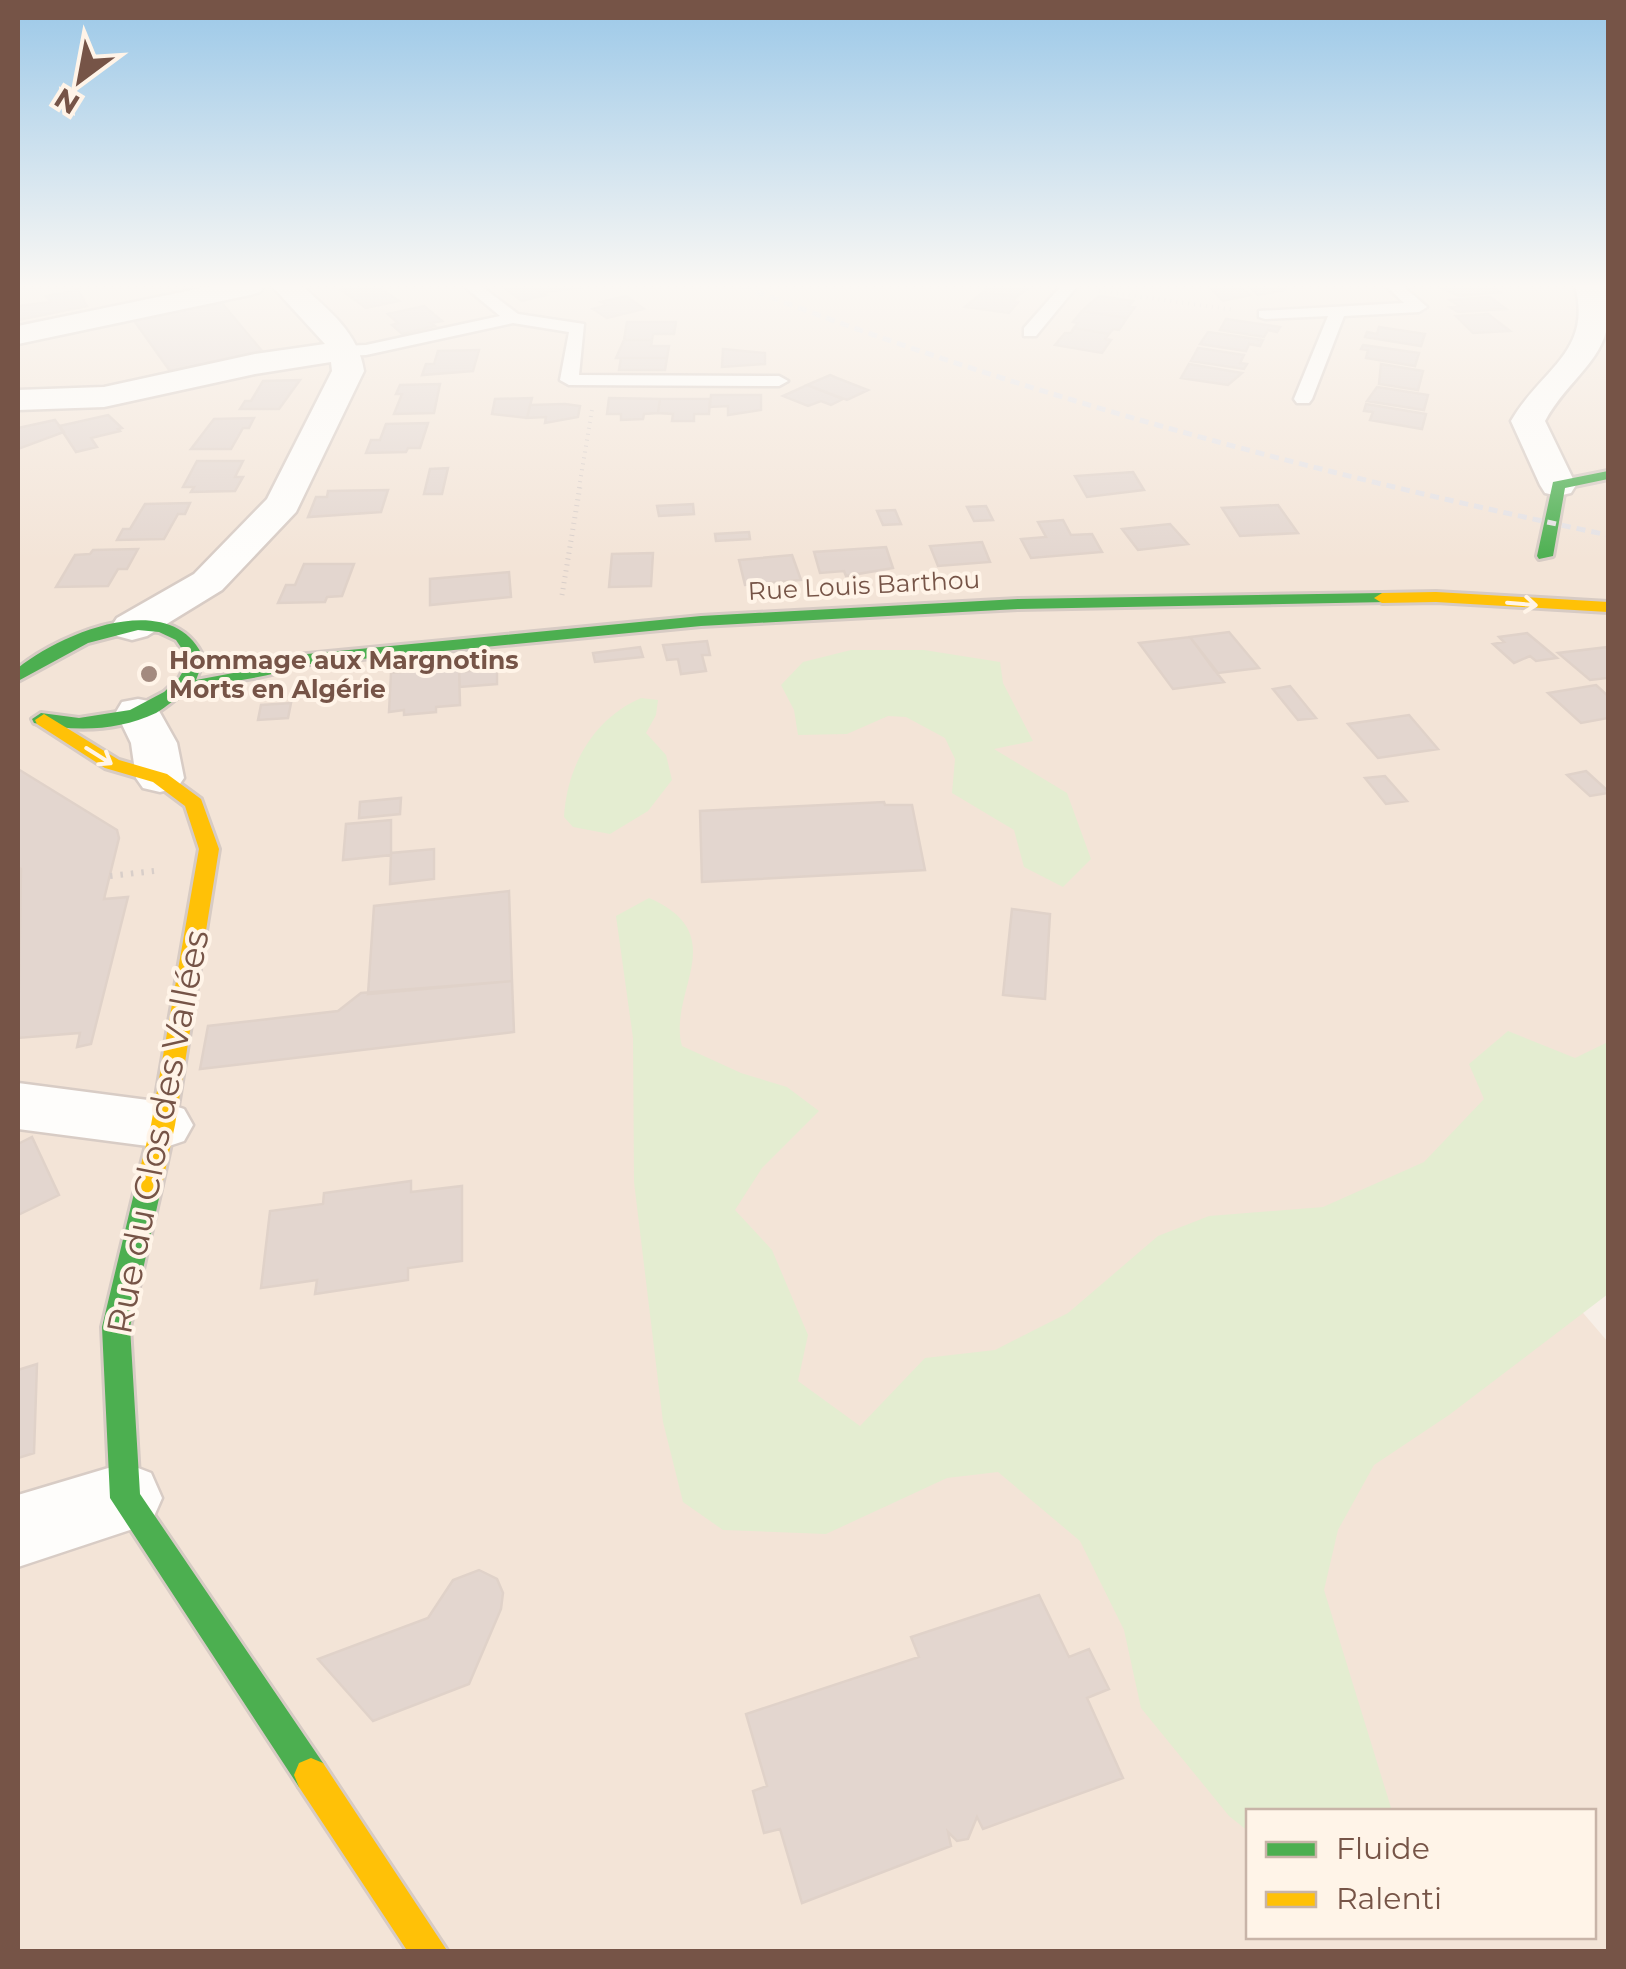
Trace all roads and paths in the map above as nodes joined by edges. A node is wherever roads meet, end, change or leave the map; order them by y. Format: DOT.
graph roads {
  1 [pos="192,378"];
  2 [pos="345,378"];
  3 [pos="569,378"];
  4 [pos="1311,378"];
  5 [pos="1558,378"];
  6 [pos="596,381"];
  7 [pos="779,381"];
  8 [pos="1303,399"];
  9 [pos="18,400"];
  10 [pos="1537,442"];
  11 [pos="1608,475"];
  12 [pos="1558,485"];
  13 [pos="1546,563"];
  14 [pos="1502,577"];
  15 [pos="208,582"];
  16 [pos="1436,597"];
  17 [pos="1608,607"];
  18 [pos="132,627"];
  19 [pos="556,636"];
  20 [pos="196,645"];
  21 [pos="253,650"];
  22 [pos="297,660"];
  23 [pos="20,669"];
  24 [pos="181,688"];
  25 [pos="138,712"];
  26 [pos="33,716"];
  27 [pos="160,778"];
  28 [pos="18,1106"];
  29 [pos="163,1126"];
  30 [pos="125,1498"];
  31 [pos="18,1531"];
  32 [pos="430,1952"];
  1 -- 9 [label="street"];
  2 -- 15 [label="street"];
  3 -- 6 [label="lane"];
  4 -- 8 [label="lane"];
  5 -- 10 [label="street"];
  6 -- 7 [label="lane"];
  6 -- 19 [label="path"];
  10 -- 11 [label="street"];
  10 -- 12 [label="street"];
  11 -- 12 [label="main road"];
  12 -- 13 [label="main road"];
  14 -- 16 [label="main road"];
  15 -- 18 [label="street"];
  15 -- 20 [label="street"];
  16 -- 17 [label="main road, one-way"];
  16 -- 19 [label="main road, Rue Louis Barthou"];
  18 -- 20 [label="main road"];
  18 -- 23 [label="main road"];
  19 -- 22 [label="main road, Rue Louis Barthou"];
  20 -- 24 [label="main road"];
  21 -- 22 [label="main road, Rue Louis Barthou"];
  22 -- 24 [label="main road, Rue Louis Barthou"];
  24 -- 25 [label="main road, Rue Louis Barthou"];
  25 -- 26 [label="main road, Rue Louis Barthou"];
  25 -- 27 [label="street"];
  26 -- 27 [label="main road, Rue du Clos des Vallées, one-way"];
  27 -- 29 [label="main road, Rue du Clos des Vallées"];
  28 -- 29 [label="street"];
  29 -- 30 [label="main road, Rue du Clos des Vallées"];
  30 -- 31 [label="street"];
  30 -- 32 [label="main road"];
}
